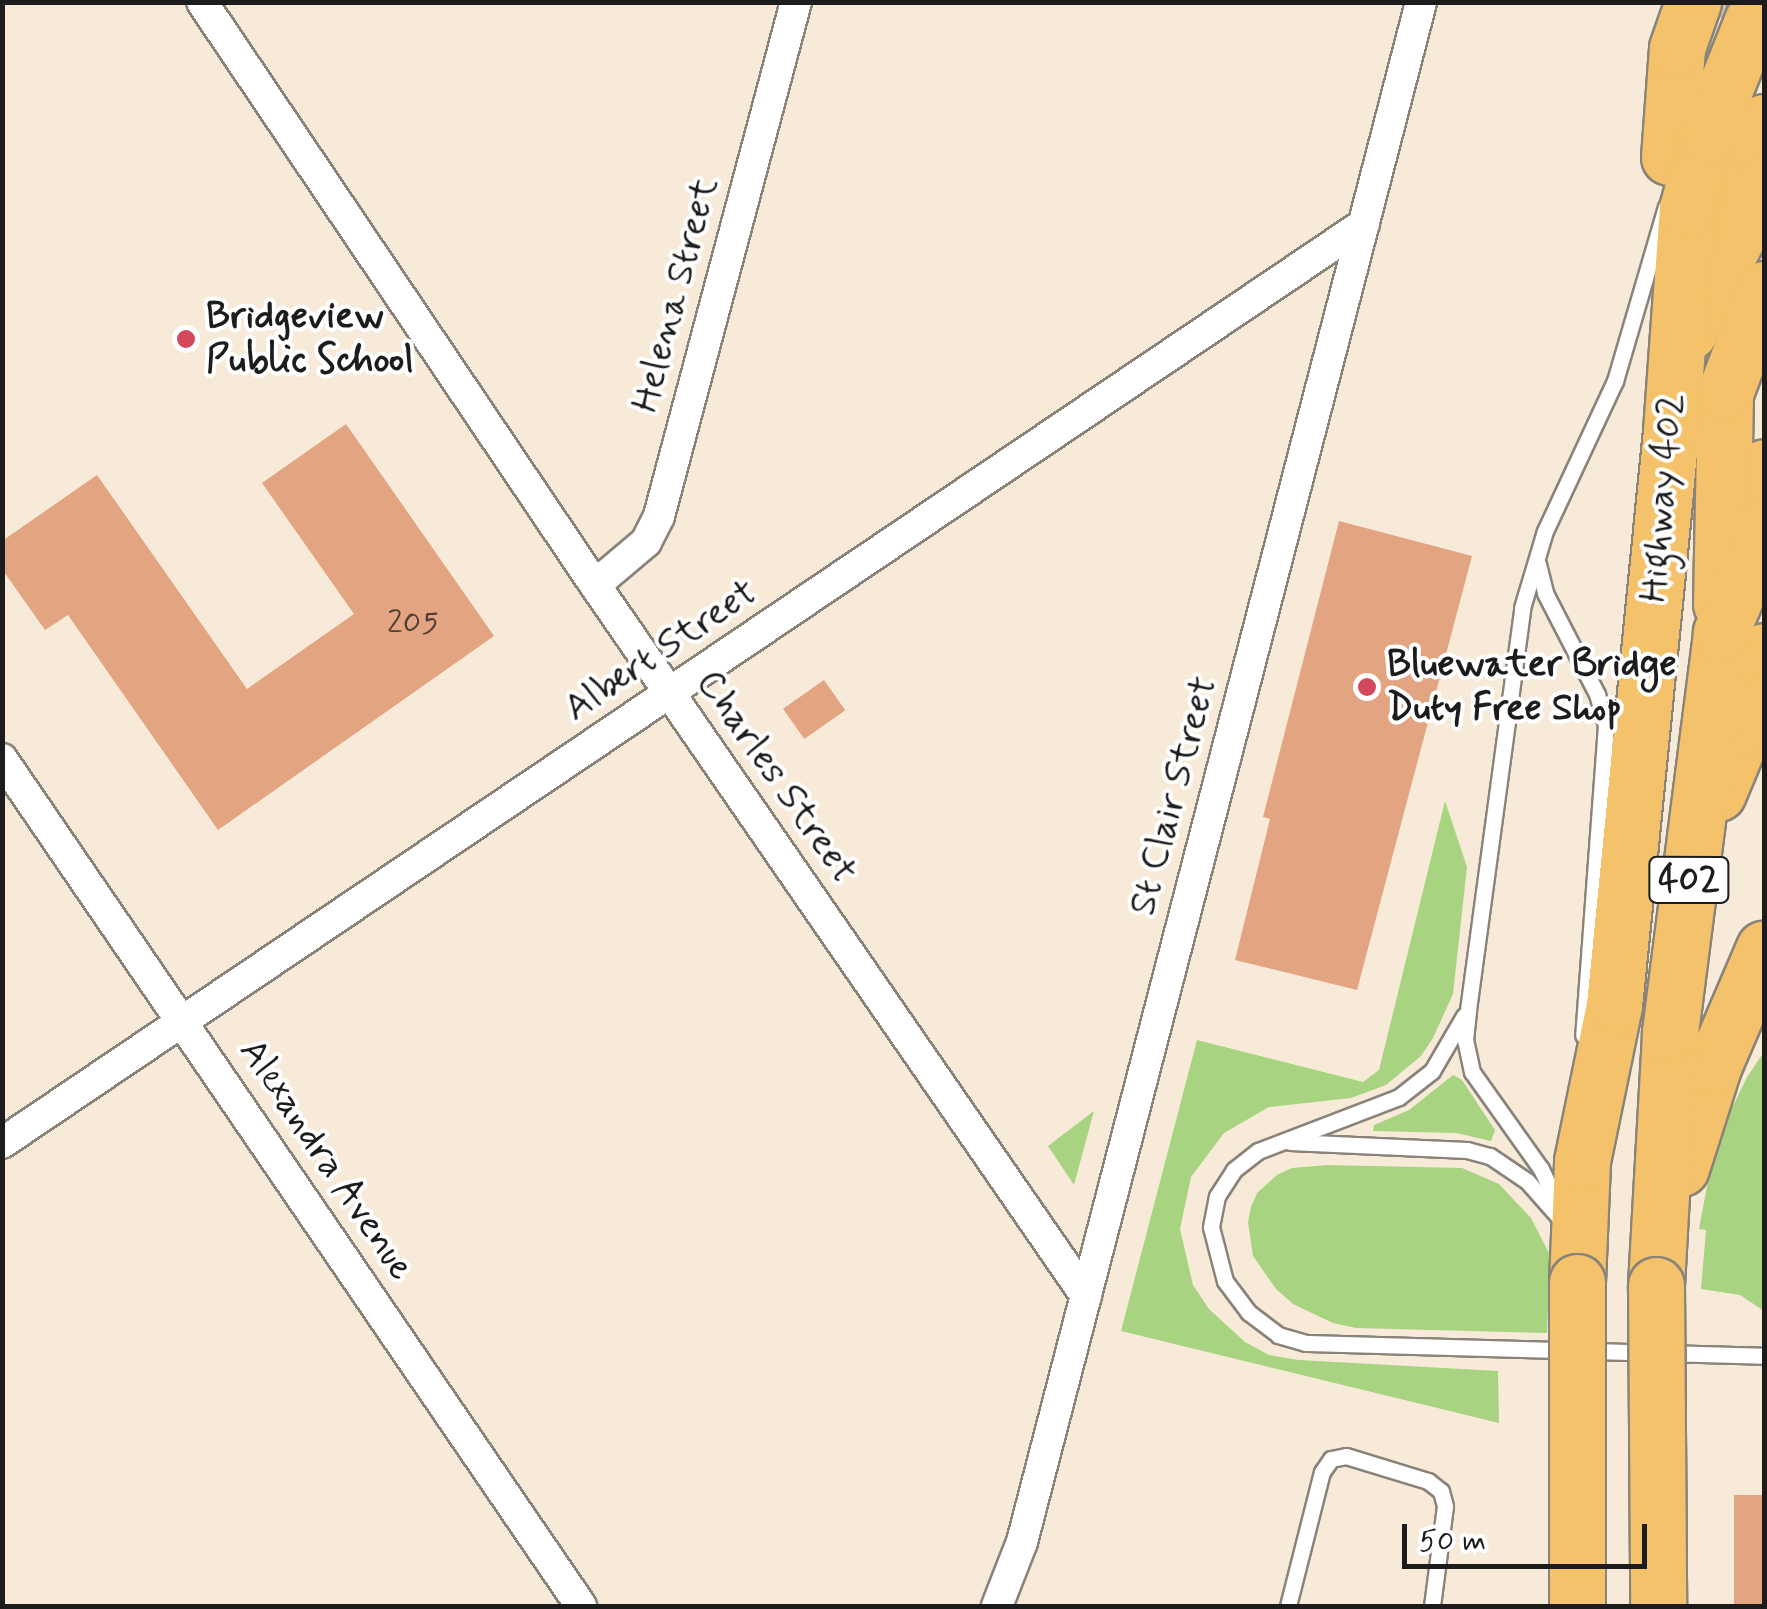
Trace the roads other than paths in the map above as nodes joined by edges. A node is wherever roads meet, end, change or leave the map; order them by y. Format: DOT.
graph roads {
  1 [pos="202,2"];
  2 [pos="796,2"];
  3 [pos="1420,2"];
  4 [pos="1733,26"];
  5 [pos="1764,122"];
  6 [pos="1688,146"];
  7 [pos="1764,184"];
  8 [pos="1660,218"];
  9 [pos="1364,224"];
  10 [pos="1696,259"];
  11 [pos="1764,289"];
  12 [pos="1764,350"];
  13 [pos="1677,352"];
  14 [pos="1764,405"];
  15 [pos="1744,463"];
  16 [pos="1744,523"];
  17 [pos="1538,555"];
  18 [pos="595,584"];
  19 [pos="1743,613"];
  20 [pos="670,694"];
  21 [pos="1740,717"];
  22 [pos="2,759"];
  23 [pos="1763,953"];
  24 [pos="1468,1010"];
  25 [pos="183,1022"];
  26 [pos="1583,1050"];
  27 [pos="1583,1068"];
  28 [pos="2,1143"];
  29 [pos="1272,1146"];
  30 [pos="1582,1161"];
  31 [pos="1574,1259"];
  32 [pos="1656,1263"];
  33 [pos="1086,1296"];
  34 [pos="1764,1356"];
  35 [pos="581,1606"];
  36 [pos="998,1606"];
  37 [pos="1288,1606"];
  38 [pos="1432,1606"];
  39 [pos="1577,1606"];
  40 [pos="1658,1606"];
  1 -- 18 [label="street, Charles Street"];
  2 -- 18 [label="street, Helena Street"];
  3 -- 9 [label="street, St Clair Street"];
  4 -- 6 [label="highway, Highway 402 / 402"];
  4 -- 10 [label="highway"];
  5 -- 10 [label="highway"];
  6 -- 8 [label="highway"];
  6 -- 13 [label="highway, Highway 402 / 402"];
  7 -- 13 [label="highway"];
  8 -- 13 [label="highway"];
  8 -- 17 [label="lane"];
  9 -- 20 [label="street, Albert Street"];
  9 -- 33 [label="street, St Clair Street"];
  10 -- 13 [label="highway"];
  11 -- 15 [label="highway"];
  12 -- 15 [label="highway"];
  13 -- 30 [label="highway, Highway 402 / 402"];
  14 -- 16 [label="highway"];
  15 -- 16 [label="highway"];
  15 -- 19 [label="highway"];
  16 -- 19 [label="highway, 402"];
  17 -- 24 [label="lane"];
  17 -- 26 [label="lane"];
  18 -- 20 [label="street, Charles Street"];
  19 -- 21 [label="highway, 402"];
  20 -- 25 [label="street, Albert Street"];
  20 -- 33 [label="street, Charles Street"];
  21 -- 32 [label="highway, 402"];
  22 -- 25 [label="street, Alexandra Avenue"];
  23 -- 32 [label="highway"];
  24 -- 29 [label="lane"];
  24 -- 31 [label="lane"];
  25 -- 28 [label="street, Albert Street"];
  25 -- 35 [label="street, Alexandra Avenue"];
  27 -- 30 [label="lane"];
  29 -- 31 [label="lane"];
  29 -- 34 [label="lane"];
  30 -- 31 [label="highway, Highway 402 / 402"];
  31 -- 39 [label="highway, 402, bridge"];
  32 -- 40 [label="highway, 402, bridge"];
  33 -- 36 [label="street, St Clair Street"];
  37 -- 38 [label="lane"];
}
